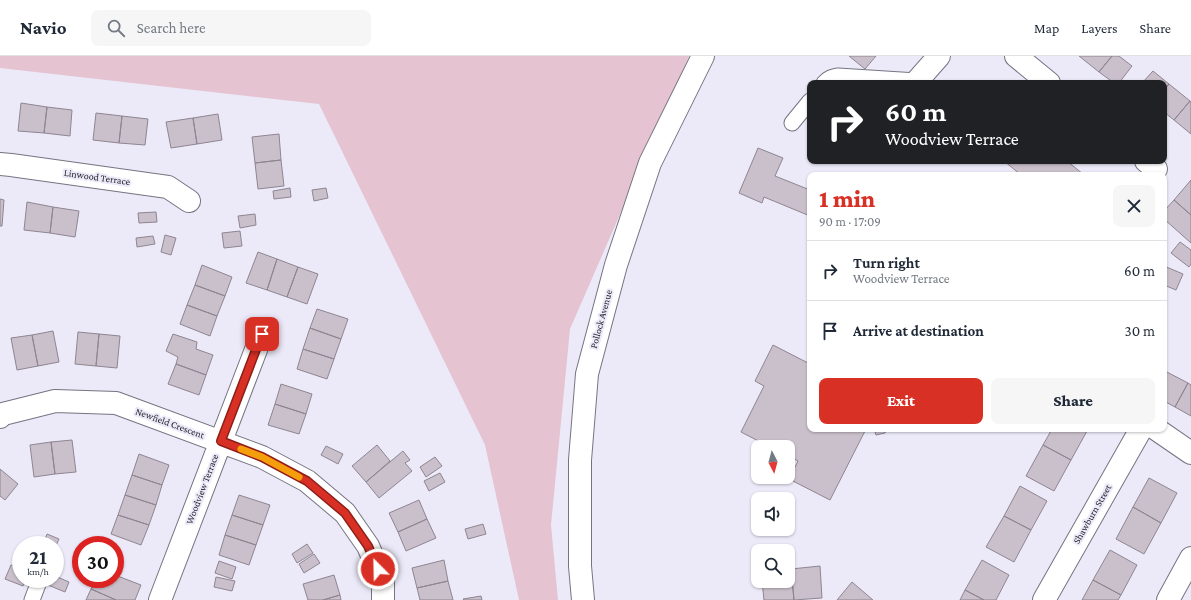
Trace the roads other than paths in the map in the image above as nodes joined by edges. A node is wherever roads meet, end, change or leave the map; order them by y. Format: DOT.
graph roads {
  1 [pos="703,56"];
  2 [pos="939,56"];
  3 [pos="1016,56"];
  4 [pos="827,80"];
  5 [pos="917,80"];
  6 [pos="1045,80"];
  7 [pos="807,105"];
  8 [pos="792,123"];
  9 [pos="0,164"];
  10 [pos="189,201"];
  11 [pos="262,334"];
  12 [pos="0,417"];
  13 [pos="1139,432"];
  14 [pos="1160,432"];
  15 [pos="221,441"];
  16 [pos="1191,453"];
  17 [pos="1191,558"];
  18 [pos="37,588"];
  19 [pos="32,600"];
  20 [pos="160,600"];
  21 [pos="383,600"];
  22 [pos="582,600"];
  23 [pos="1044,600"];
  24 [pos="1168,600"];
  1 -- 22 [label="street, Pollock Avenue"];
  2 -- 5 [label="street"];
  3 -- 6 [label="street"];
  4 -- 5 [label="lane"];
  7 -- 8 [label="lane"];
  9 -- 10 [label="street, Linwood Terrace"];
  11 -- 15 [label="street, Woodview Terrace"];
  12 -- 15 [label="street, Newfield Crescent"];
  13 -- 23 [label="street, Shawburn Street"];
  14 -- 16 [label="street"];
  15 -- 20 [label="street, Woodview Terrace"];
  15 -- 21 [label="street, Newfield Crescent"];
  17 -- 24 [label="street"];
  18 -- 19 [label="lane"];
}
